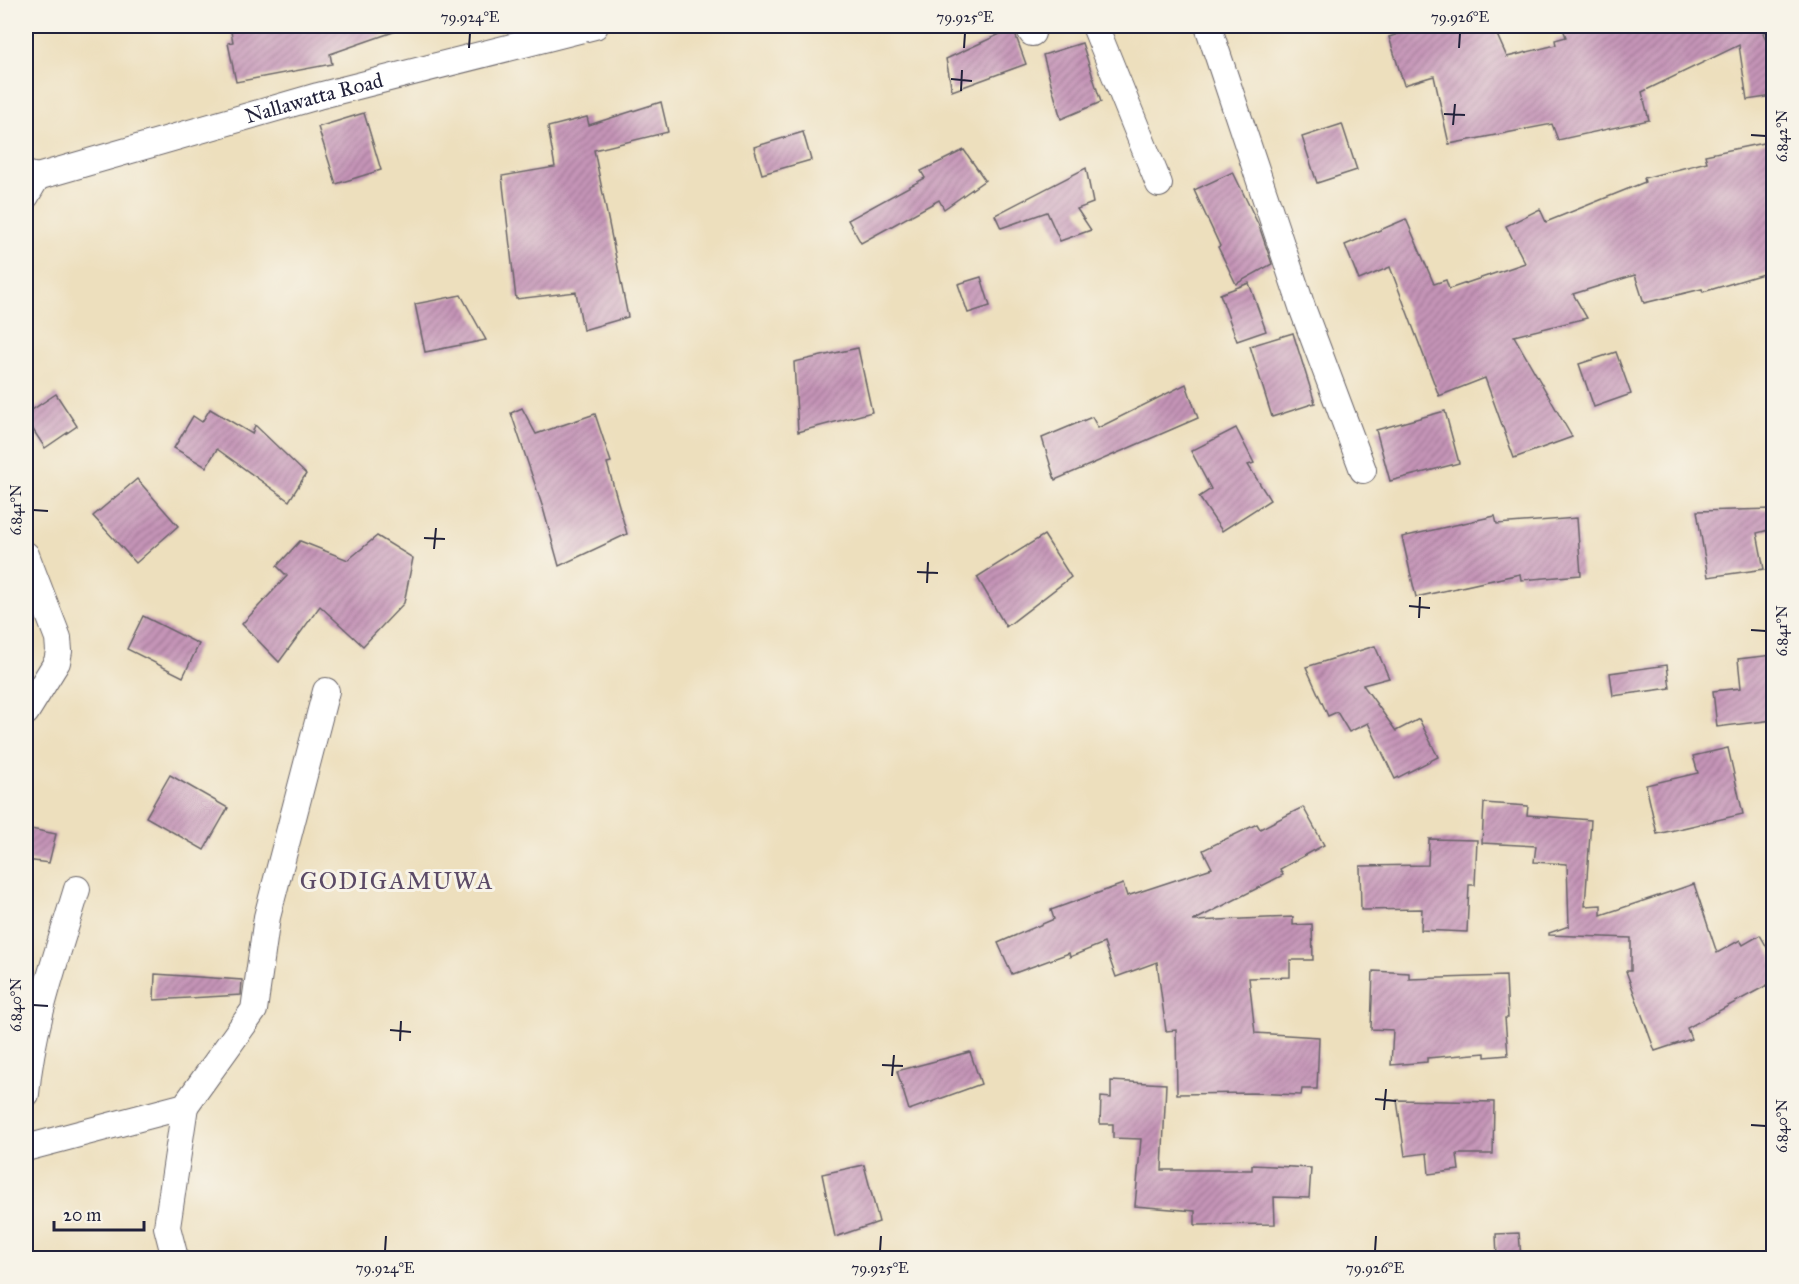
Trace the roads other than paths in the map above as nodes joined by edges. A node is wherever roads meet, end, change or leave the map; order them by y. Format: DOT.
graph roads {
  1 [pos="595,26"];
  2 [pos="1095,26"];
  3 [pos="1208,26"];
  4 [pos="29,182"];
  5 [pos="1159,184"];
  6 [pos="1363,470"];
  7 [pos="26,555"];
  8 [pos="326,691"];
  9 [pos="26,712"];
  10 [pos="77,889"];
  11 [pos="26,1094"];
  12 [pos="185,1106"];
  13 [pos="26,1148"];
  14 [pos="175,1258"];
  1 -- 4 [label="street, Nallawatta Road"];
  2 -- 5 [label="street"];
  3 -- 6 [label="street"];
  7 -- 9 [label="street"];
  8 -- 12 [label="street"];
  10 -- 11 [label="street"];
  12 -- 13 [label="street"];
  12 -- 14 [label="street"];
}
